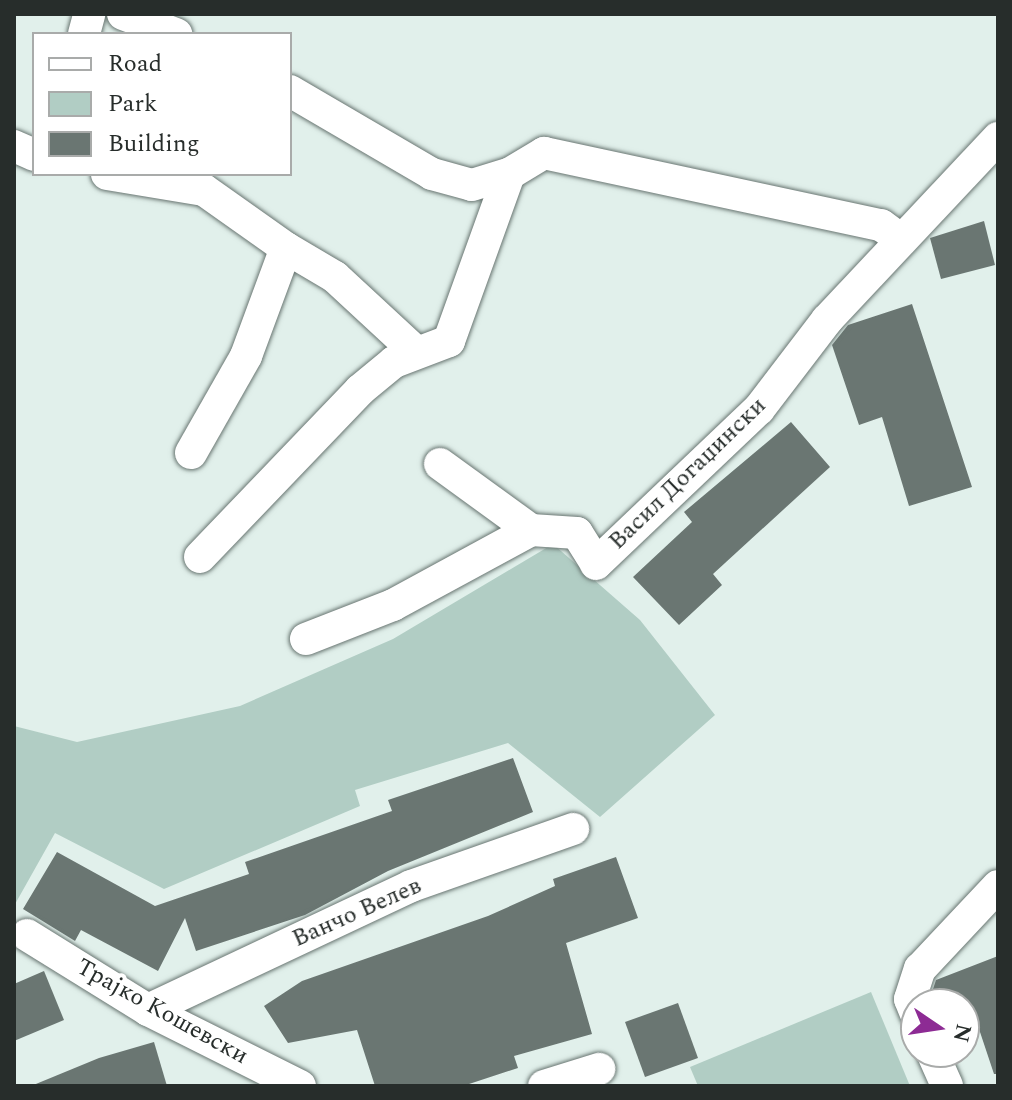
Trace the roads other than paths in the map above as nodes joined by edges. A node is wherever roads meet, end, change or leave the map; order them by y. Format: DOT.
graph roads {
  1 [pos="123,14"];
  2 [pos="171,32"];
  3 [pos="292,92"];
  4 [pos="998,138"];
  5 [pos="509,174"];
  6 [pos="129,176"];
  7 [pos="195,182"];
  8 [pos="900,239"];
  9 [pos="286,248"];
  10 [pos="415,351"];
  11 [pos="191,453"];
  12 [pos="440,464"];
  13 [pos="531,530"];
  14 [pos="200,557"];
  15 [pos="306,639"];
  16 [pos="573,829"];
  17 [pos="998,886"];
  18 [pos="27,935"];
  19 [pos="913,988"];
  20 [pos="148,1010"];
  21 [pos="599,1069"];
  22 [pos="300,1086"];
  23 [pos="544,1086"];
  1 -- 2 [label="street"];
  3 -- 5 [label="street"];
  4 -- 8 [label="street, Васил Догаџински"];
  5 -- 8 [label="street"];
  5 -- 10 [label="street"];
  6 -- 7 [label="street"];
  7 -- 9 [label="street"];
  8 -- 13 [label="street, Васил Догаџински"];
  9 -- 10 [label="street"];
  9 -- 11 [label="street"];
  10 -- 14 [label="street"];
  12 -- 13 [label="street"];
  13 -- 15 [label="street"];
  16 -- 20 [label="street, Ванчо Велев"];
  17 -- 19 [label="street"];
  18 -- 20 [label="street, Трајко Кошевски"];
  20 -- 22 [label="street, Трајко Кошевски"];
  21 -- 23 [label="street"];
}
